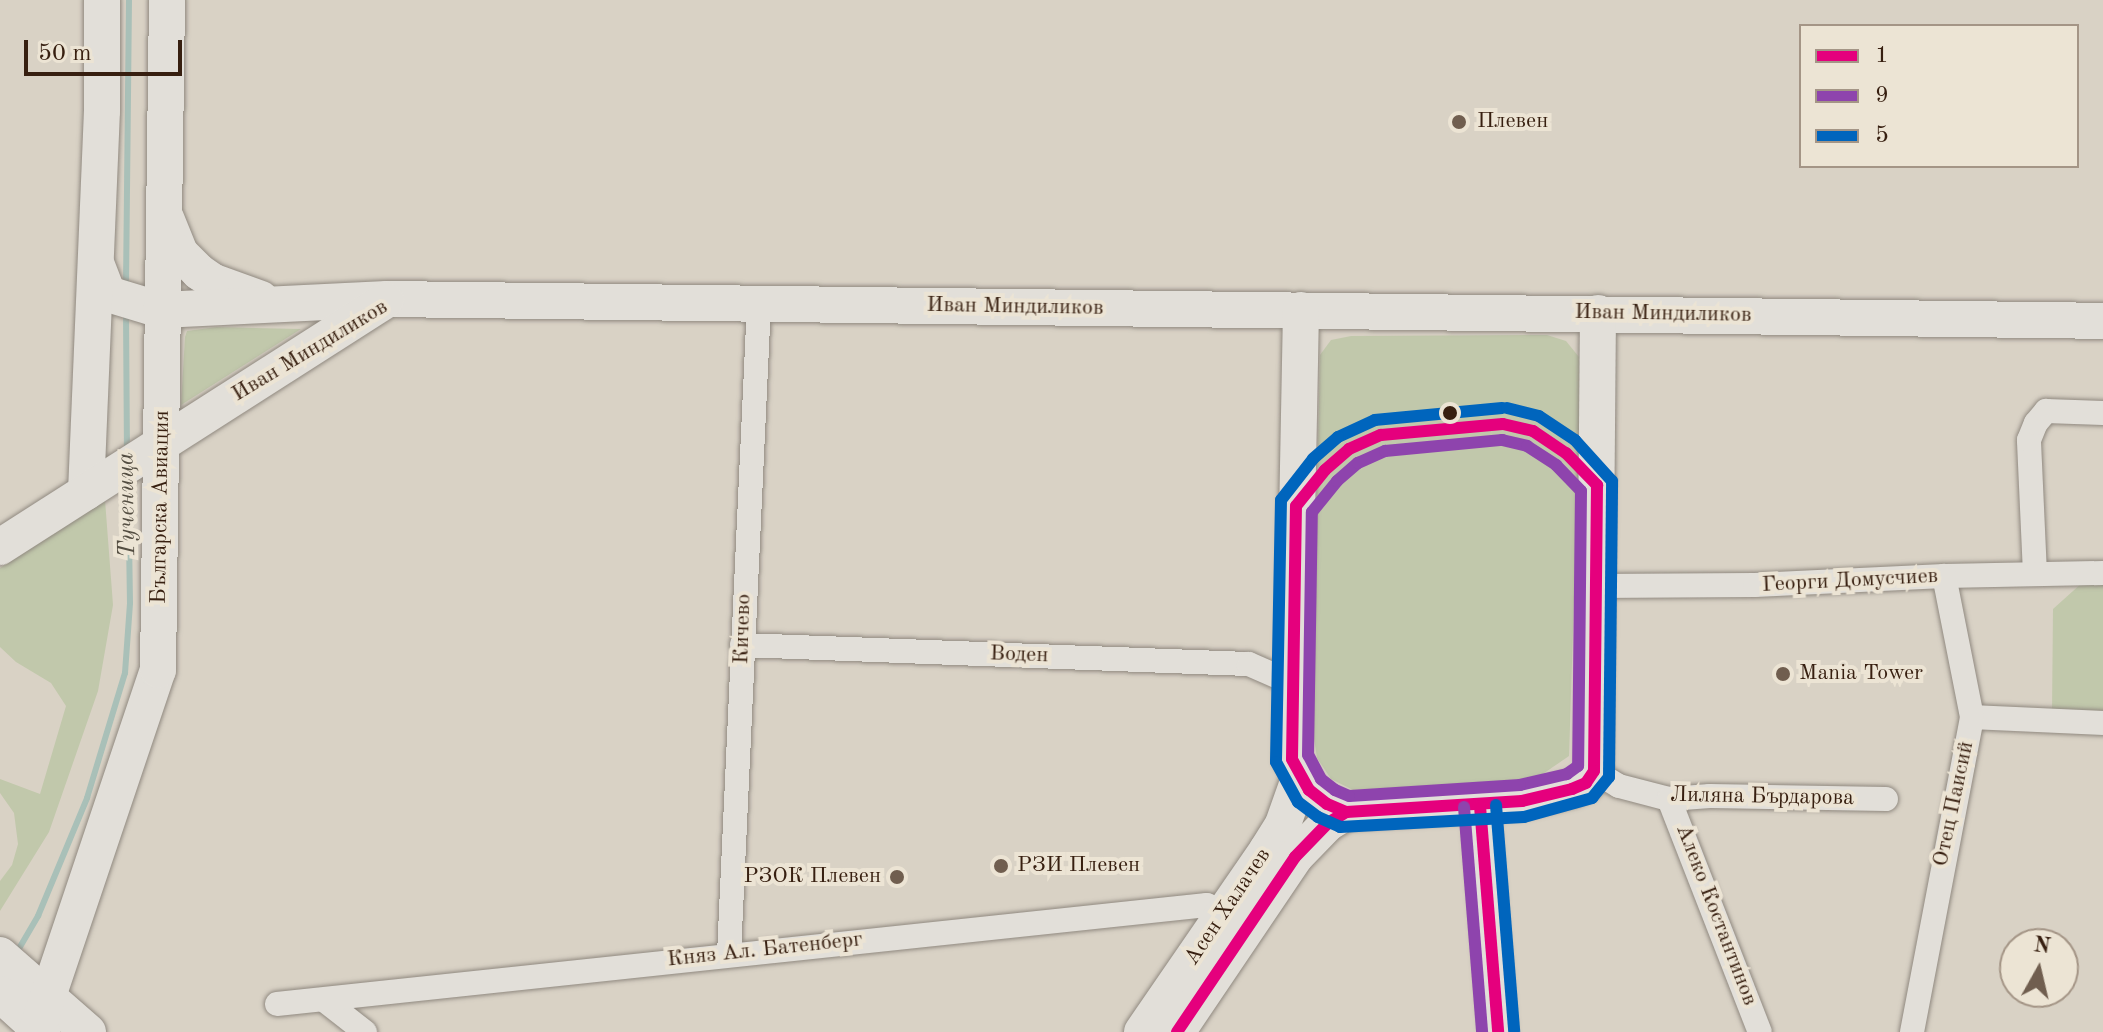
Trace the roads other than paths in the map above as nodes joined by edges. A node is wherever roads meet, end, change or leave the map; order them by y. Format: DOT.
graph roads {
  1 [pos="102,0"];
  2 [pos="167,0"];
  3 [pos="163,199"];
  4 [pos="96,263"];
  5 [pos="387,299"];
  6 [pos="274,303"];
  7 [pos="759,303"];
  8 [pos="155,310"];
  9 [pos="1301,310"];
  10 [pos="1598,313"];
  11 [pos="2103,321"];
  12 [pos="2103,413"];
  13 [pos="156,447"];
  14 [pos="96,486"];
  15 [pos="0,547"];
  16 [pos="2103,573"];
  17 [pos="2035,574"];
  18 [pos="1944,576"];
  19 [pos="1596,586"];
  20 [pos="742,645"];
  21 [pos="1292,683"];
  22 [pos="1972,717"];
  23 [pos="2103,723"];
  24 [pos="1594,771"];
  25 [pos="1300,776"];
  26 [pos="1669,799"];
  27 [pos="1886,799"];
  28 [pos="1480,806"];
  29 [pos="1346,812"];
  30 [pos="1237,919"];
  31 [pos="729,954"];
  32 [pos="23,1000"];
  33 [pos="324,1000"];
  34 [pos="277,1004"];
  35 [pos="88,1032"];
  36 [pos="365,1032"];
  37 [pos="1142,1032"];
  38 [pos="1177,1032"];
  39 [pos="1498,1032"];
  40 [pos="1760,1032"];
  41 [pos="1912,1032"];
  1 -- 4 [label="street"];
  2 -- 3 [label="street, Българска Авиация"];
  3 -- 6 [label="street"];
  3 -- 8 [label="street, Българска Авиация"];
  4 -- 8 [label="street"];
  4 -- 14 [label="street"];
  5 -- 6 [label="street"];
  5 -- 7 [label="street, Иван Миндиликов"];
  5 -- 13 [label="street, Иван Миндиликов"];
  6 -- 8 [label="street"];
  7 -- 9 [label="street, Иван Миндиликов"];
  7 -- 20 [label="street, Кичево"];
  8 -- 13 [label="street, Българска Авиация"];
  9 -- 10 [label="street, Иван Миндиликов"];
  9 -- 21 [label="street"];
  10 -- 11 [label="street, Иван Миндиликов"];
  10 -- 19 [label="street"];
  12 -- 17 [label="street"];
  13 -- 14 [label="street, Иван Миндиликов"];
  13 -- 32 [label="street, Българска Авиация"];
  14 -- 15 [label="street, Иван Миндиликов"];
  16 -- 17 [label="street, Георги Домусчиев"];
  17 -- 18 [label="street, Георги Домусчиев"];
  18 -- 19 [label="street, Георги Домусчиев"];
  18 -- 22 [label="street, Отец Паисий"];
  19 -- 24 [label="street"];
  20 -- 21 [label="street, Воден"];
  20 -- 31 [label="street, Кичево"];
  21 -- 25 [label="street"];
  22 -- 23 [label="street"];
  22 -- 41 [label="street, Отец Паисий"];
  24 -- 26 [label="street, Лиляна Бърдарова"];
  24 -- 28 [label="street"];
  25 -- 29 [label="street"];
  25 -- 30 [label="street, Асен Халачев"];
  26 -- 27 [label="street, Лиляна Бърдарова"];
  26 -- 40 [label="street, Алеко Костантинов"];
  28 -- 29 [label="street"];
  28 -- 39 [label="street"];
  29 -- 30 [label="street, Асен Халачев"];
  30 -- 31 [label="street, Княз Ал. Батенберг"];
  30 -- 37 [label="street, Асен Халачев"];
  30 -- 38 [label="street, Асен Халачев"];
  31 -- 33 [label="street, Княз Ал. Батенберг"];
  32 -- 35 [label="street"];
  33 -- 34 [label="street, Княз Ал. Батенберг"];
  33 -- 36 [label="street"];
}
